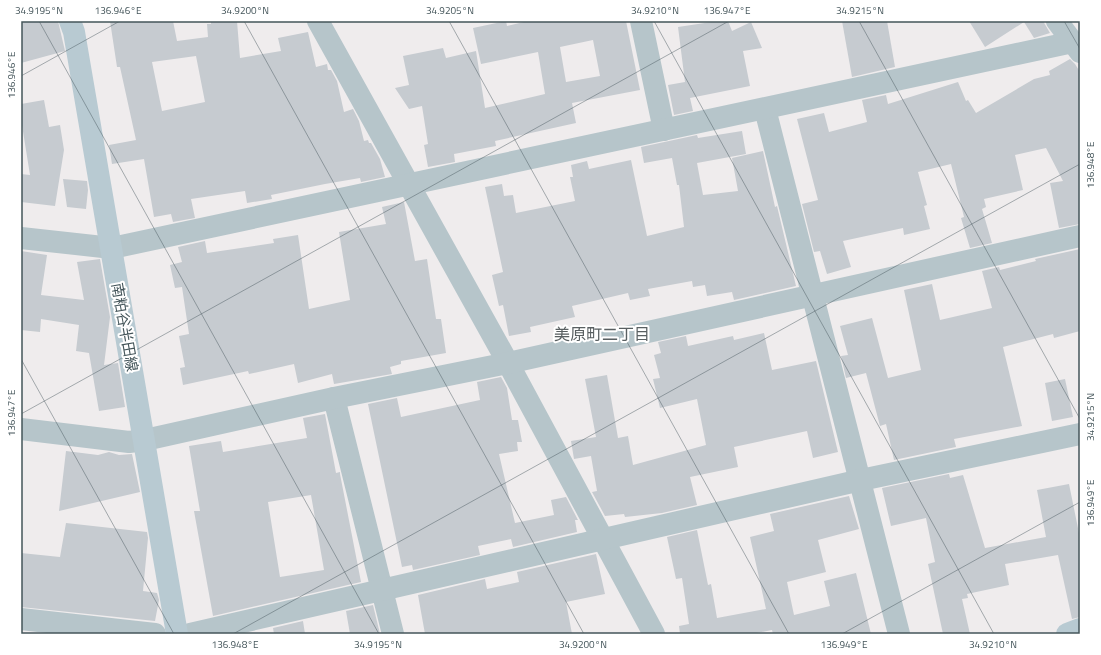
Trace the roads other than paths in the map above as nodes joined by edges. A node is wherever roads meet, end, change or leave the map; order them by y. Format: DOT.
graph roads {
  1 [pos="70,21"];
  2 [pos="318,21"];
  3 [pos="641,21"];
  4 [pos="1057,21"];
  5 [pos="1076,47"];
  6 [pos="765,109"];
  7 [pos="664,130"];
  8 [pos="408,185"];
  9 [pos="1080,236"];
  10 [pos="21,238"];
  11 [pos="112,248"];
  12 [pos="814,296"];
  13 [pos="508,363"];
  14 [pos="334,398"];
  15 [pos="21,430"];
  16 [pos="1080,434"];
  17 [pos="145,440"];
  18 [pos="861,480"];
  19 [pos="604,541"];
  20 [pos="383,591"];
  21 [pos="21,619"];
  22 [pos="155,634"];
  23 [pos="177,634"];
  24 [pos="190,634"];
  25 [pos="393,634"];
  26 [pos="654,634"];
  27 [pos="899,634"];
  1 -- 11 [label="main road, 南粕谷半田線"];
  2 -- 8 [label="street"];
  3 -- 7 [label="street"];
  4 -- 5 [label="street"];
  5 -- 6 [label="street"];
  6 -- 7 [label="street"];
  6 -- 12 [label="street"];
  7 -- 8 [label="street"];
  8 -- 11 [label="street"];
  8 -- 13 [label="street"];
  9 -- 12 [label="street"];
  10 -- 11 [label="street"];
  11 -- 17 [label="main road, 南粕谷半田線"];
  12 -- 13 [label="street"];
  12 -- 18 [label="street"];
  13 -- 14 [label="street"];
  13 -- 19 [label="street"];
  14 -- 17 [label="street"];
  14 -- 20 [label="street"];
  15 -- 17 [label="street"];
  16 -- 18 [label="street"];
  17 -- 23 [label="main road, 南粕谷半田線"];
  18 -- 19 [label="street"];
  18 -- 27 [label="street"];
  19 -- 20 [label="street"];
  19 -- 26 [label="street"];
  20 -- 24 [label="street"];
  20 -- 25 [label="street"];
  21 -- 22 [label="street"];
}
